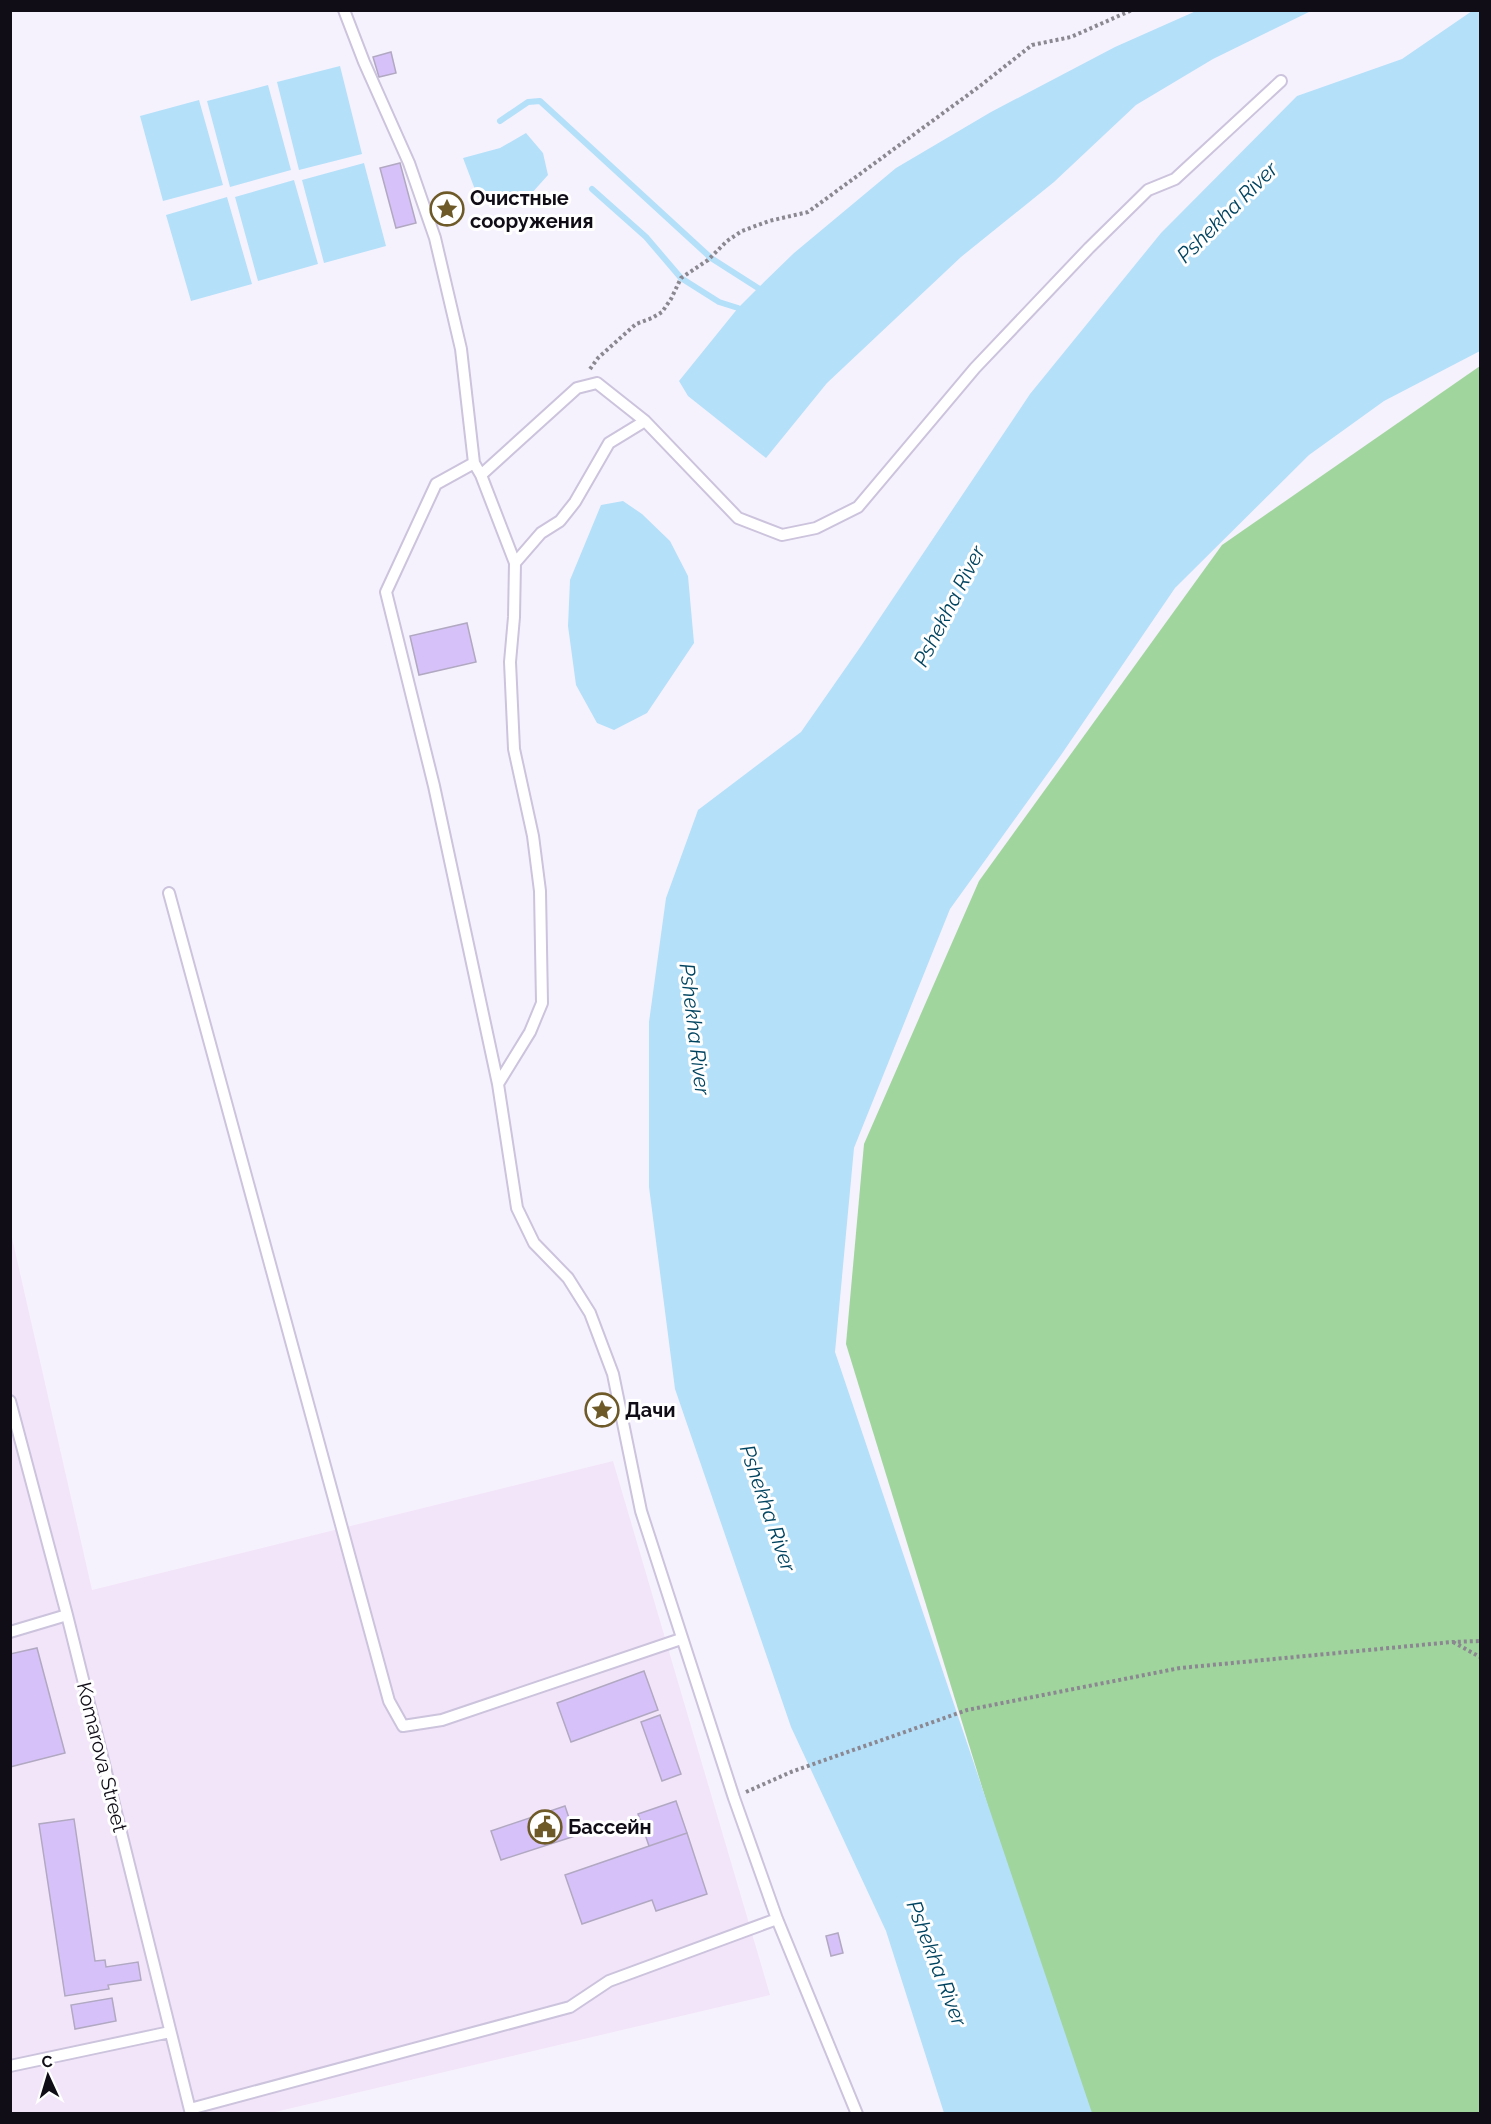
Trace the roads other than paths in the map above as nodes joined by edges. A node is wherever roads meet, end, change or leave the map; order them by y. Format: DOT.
graph roads {
  1 [pos="344,10"];
  2 [pos="1281,81"];
  3 [pos="645,421"];
  4 [pos="474,463"];
  5 [pos="481,475"];
  6 [pos="515,563"];
  7 [pos="169,893"];
  8 [pos="498,1084"];
  9 [pos="10,1401"];
  10 [pos="67,1615"];
  11 [pos="10,1632"];
  12 [pos="681,1639"];
  13 [pos="777,1919"];
  14 [pos="170,2032"];
  15 [pos="10,2066"];
  16 [pos="190,2111"];
  17 [pos="857,2114"];
  1 -- 4 [label="lane"];
  2 -- 3 [label="lane"];
  3 -- 5 [label="lane"];
  3 -- 6 [label="lane"];
  4 -- 5 [label="lane"];
  4 -- 8 [label="lane"];
  5 -- 6 [label="lane"];
  6 -- 8 [label="lane"];
  7 -- 12 [label="lane"];
  8 -- 12 [label="lane"];
  9 -- 10 [label="lane, Komarova Street"];
  10 -- 11 [label="lane"];
  10 -- 14 [label="lane, Komarova Street"];
  12 -- 13 [label="lane"];
  13 -- 16 [label="lane"];
  13 -- 17 [label="lane"];
  14 -- 15 [label="lane"];
  14 -- 16 [label="lane, Komarova Street"];
}
